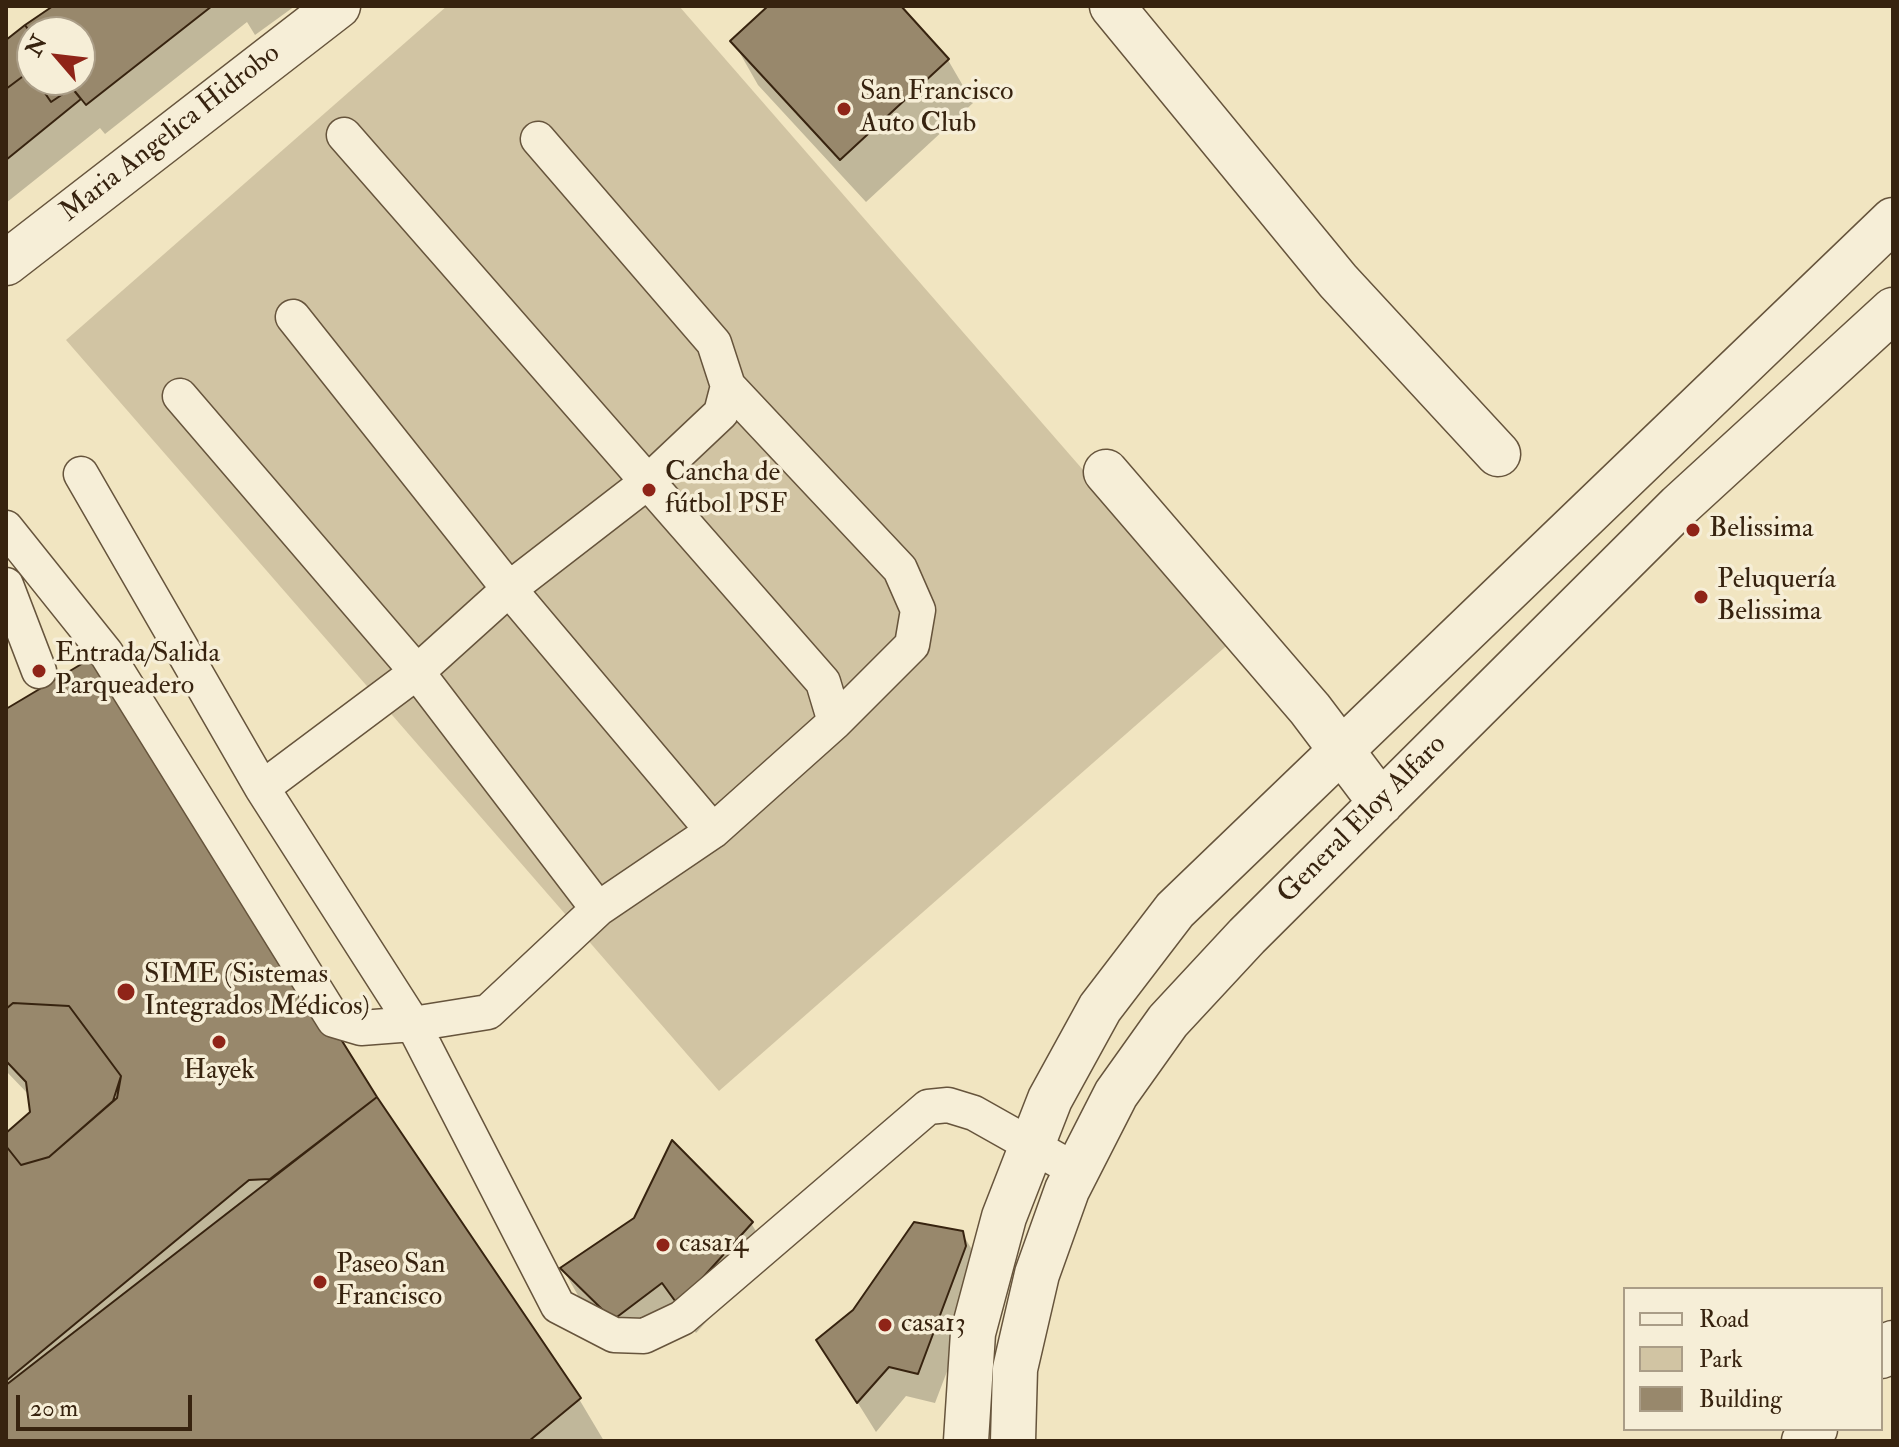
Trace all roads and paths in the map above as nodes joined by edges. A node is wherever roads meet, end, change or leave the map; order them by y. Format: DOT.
graph roads {
  1 [pos="338,6"];
  2 [pos="1112,6"];
  3 [pos="344,135"];
  4 [pos="538,139"];
  5 [pos="1893,220"];
  6 [pos="6,263"];
  7 [pos="1893,310"];
  8 [pos="293,317"];
  9 [pos="728,386"];
  10 [pos="180,396"];
  11 [pos="1498,454"];
  12 [pos="1106,472"];
  13 [pos="81,474"];
  14 [pos="650,480"];
  15 [pos="6,528"];
  16 [pos="6,585"];
  17 [pos="509,589"];
  18 [pos="6,619"];
  19 [pos="417,672"];
  20 [pos="835,722"];
  21 [pos="1341,750"];
  22 [pos="262,788"];
  23 [pos="1381,803"];
  24 [pos="713,831"];
  25 [pos="598,909"];
  26 [pos="413,1024"];
  27 [pos="1033,1144"];
  28 [pos="1077,1171"];
  29 [pos="966,1441"];
  30 [pos="1013,1441"];
  1 -- 6 [label="street, Maria Angelica Hidrobo"];
  2 -- 11 [label="street"];
  3 -- 14 [label="lane"];
  4 -- 9 [label="lane"];
  5 -- 21 [label="street"];
  7 -- 23 [label="street, General Eloy Alfaro"];
  8 -- 17 [label="lane"];
  9 -- 14 [label="lane"];
  9 -- 20 [label="lane"];
  10 -- 19 [label="lane"];
  12 -- 21 [label="street"];
  13 -- 22 [label="lane"];
  14 -- 17 [label="lane"];
  14 -- 20 [label="lane"];
  15 -- 26 [label="lane"];
  16 -- 18 [label="lane"];
  17 -- 19 [label="lane"];
  17 -- 24 [label="lane"];
  19 -- 22 [label="lane"];
  19 -- 25 [label="lane"];
  20 -- 24 [label="lane"];
  21 -- 23 [label="street"];
  21 -- 27 [label="street"];
  22 -- 26 [label="lane"];
  23 -- 28 [label="street, General Eloy Alfaro"];
  24 -- 25 [label="lane"];
  25 -- 26 [label="lane"];
  26 -- 27 [label="lane"];
  27 -- 28 [label="lane"];
  27 -- 29 [label="street"];
  28 -- 30 [label="street, General Eloy Alfaro"];
}
